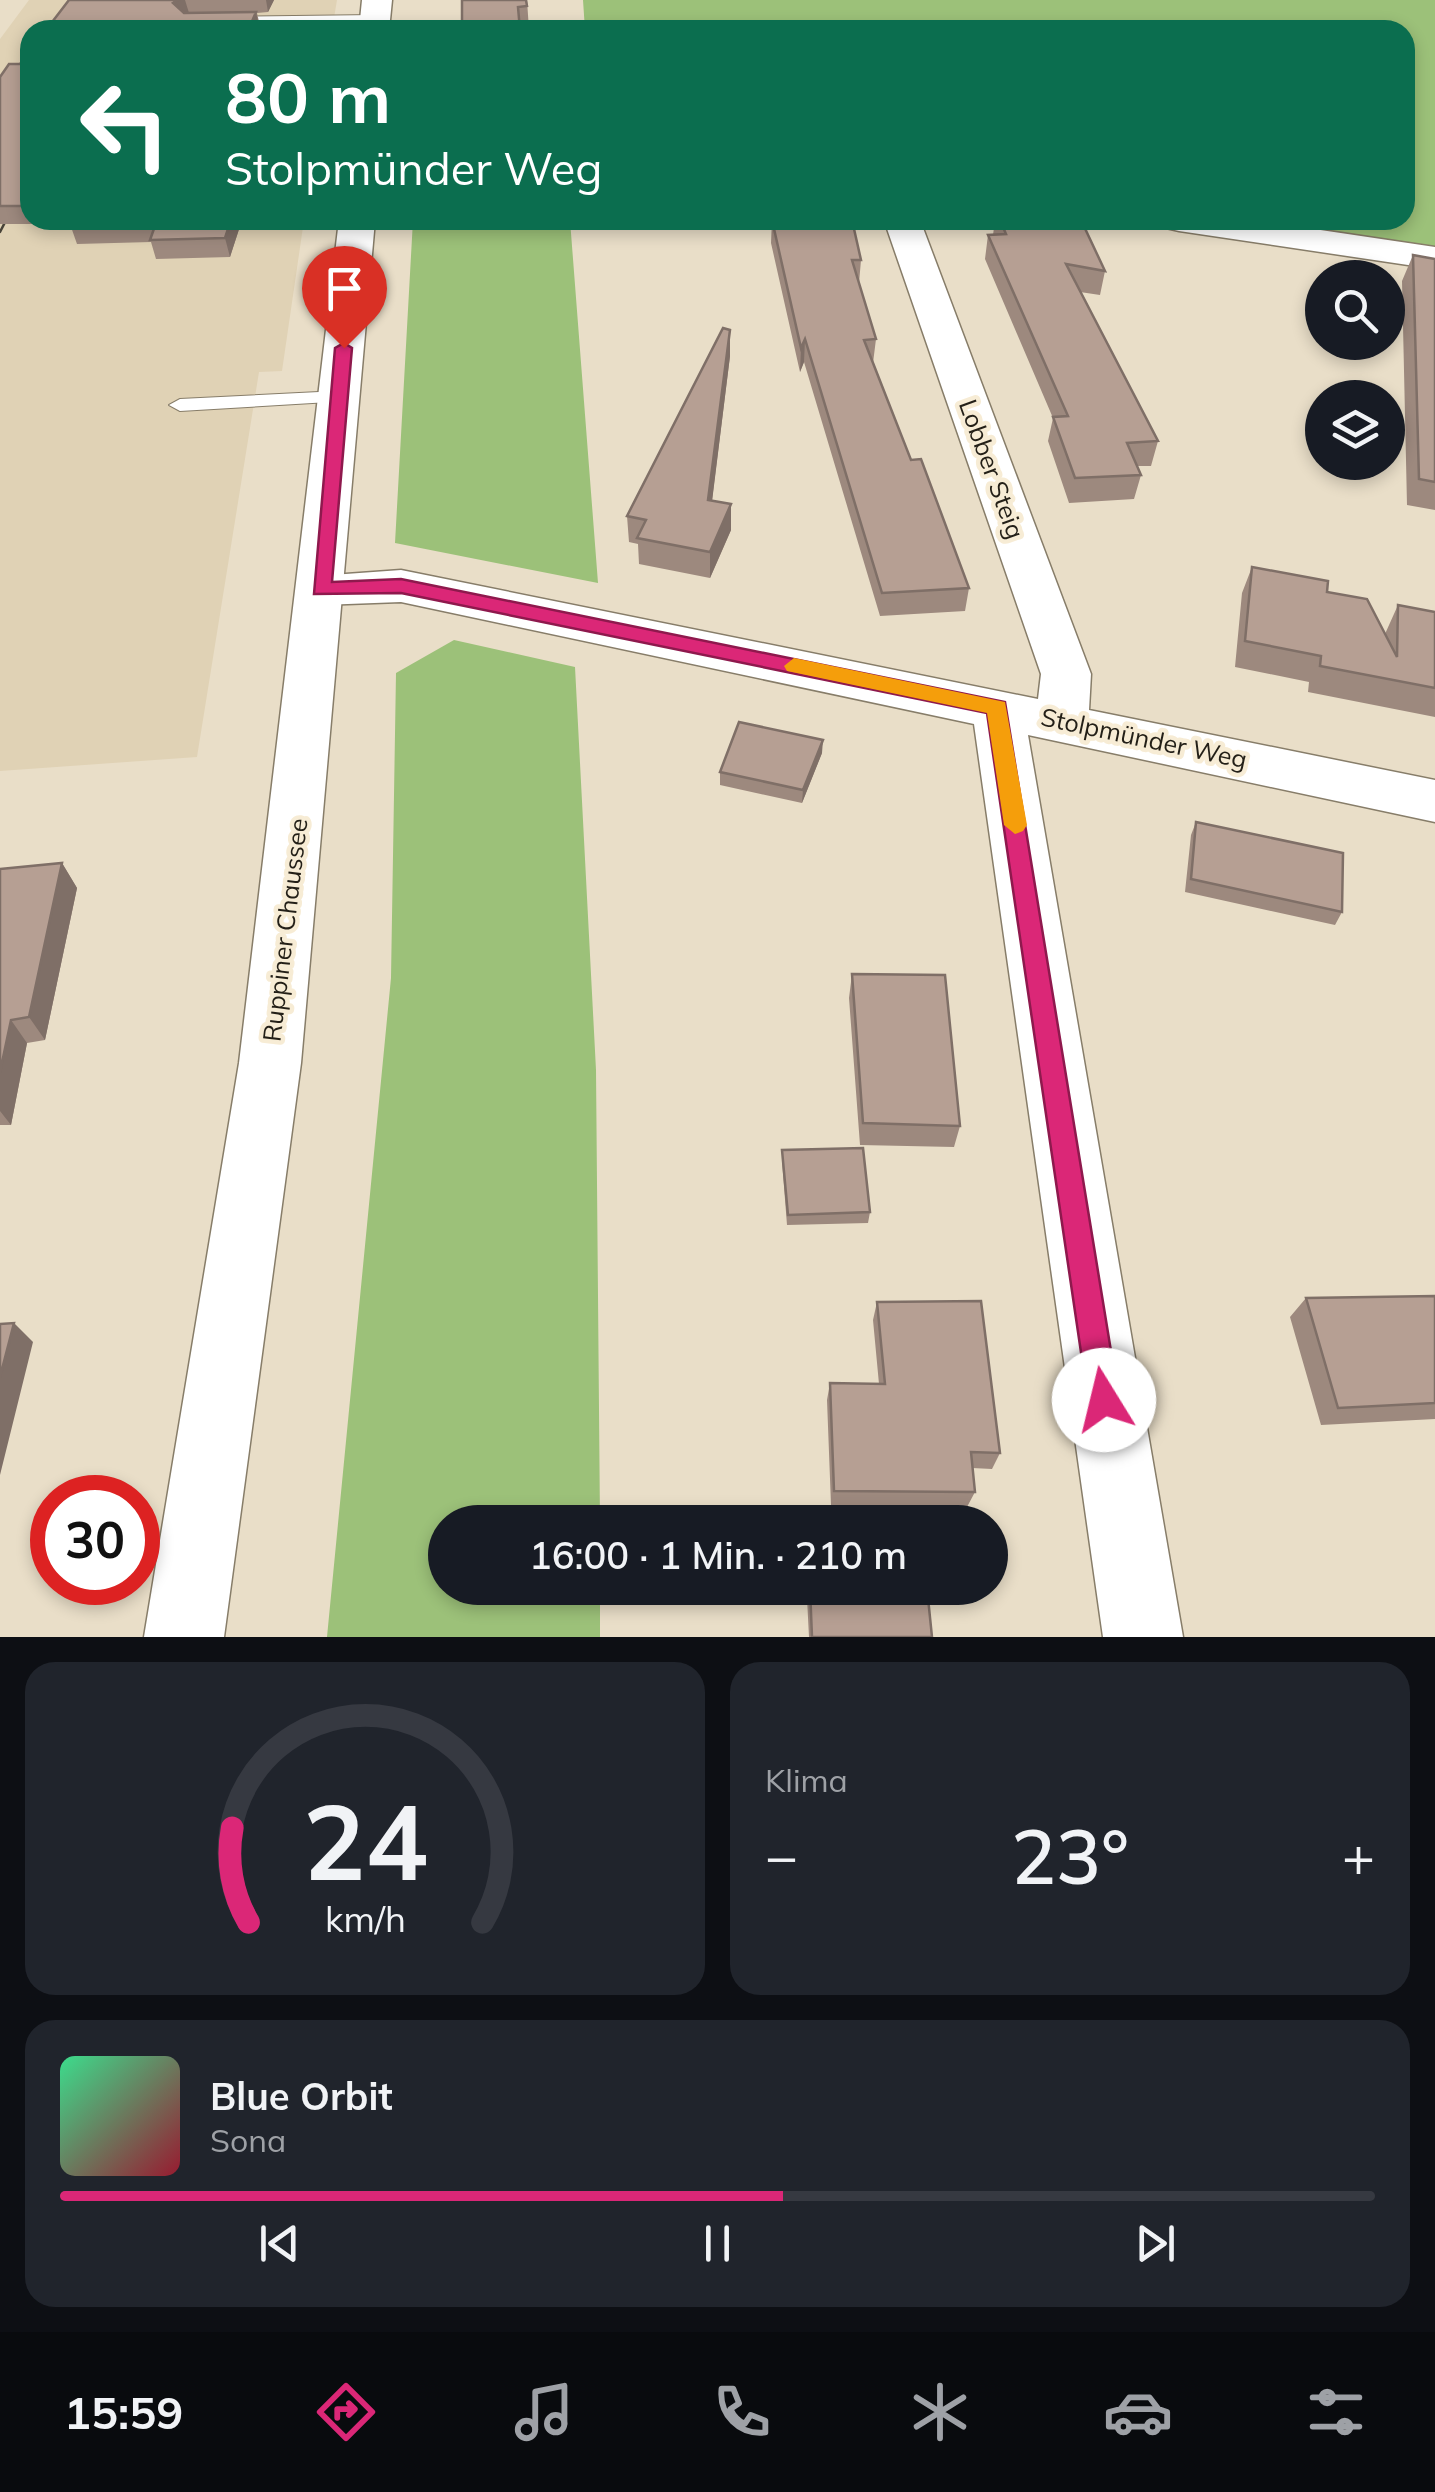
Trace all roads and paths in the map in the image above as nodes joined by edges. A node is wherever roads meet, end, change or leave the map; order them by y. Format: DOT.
graph roads {
  1 [pos="376,17"];
  2 [pos="274,20"];
  3 [pos="356,230"];
  4 [pos="906,230"];
  5 [pos="1247,230"];
  6 [pos="1435,258"];
  7 [pos="339,396"];
  8 [pos="180,405"];
  9 [pos="321,589"];
  10 [pos="997,707"];
  11 [pos="1062,720"];
  12 [pos="1435,801"];
  13 [pos="184,1637"];
  14 [pos="1144,1637"];
  1 -- 2 [label="lane"];
  3 -- 7 [label="street, Ruppiner Chaussee"];
  4 -- 11 [label="street, Lobber Steig"];
  5 -- 6 [label="street"];
  7 -- 8 [label="lane"];
  7 -- 9 [label="street, Ruppiner Chaussee"];
  9 -- 10 [label="street, Stolpmünder Weg"];
  9 -- 13 [label="street, Ruppiner Chaussee"];
  10 -- 11 [label="street, Stolpmünder Weg"];
  10 -- 14 [label="street"];
  11 -- 12 [label="street, Stolpmünder Weg"];
}
